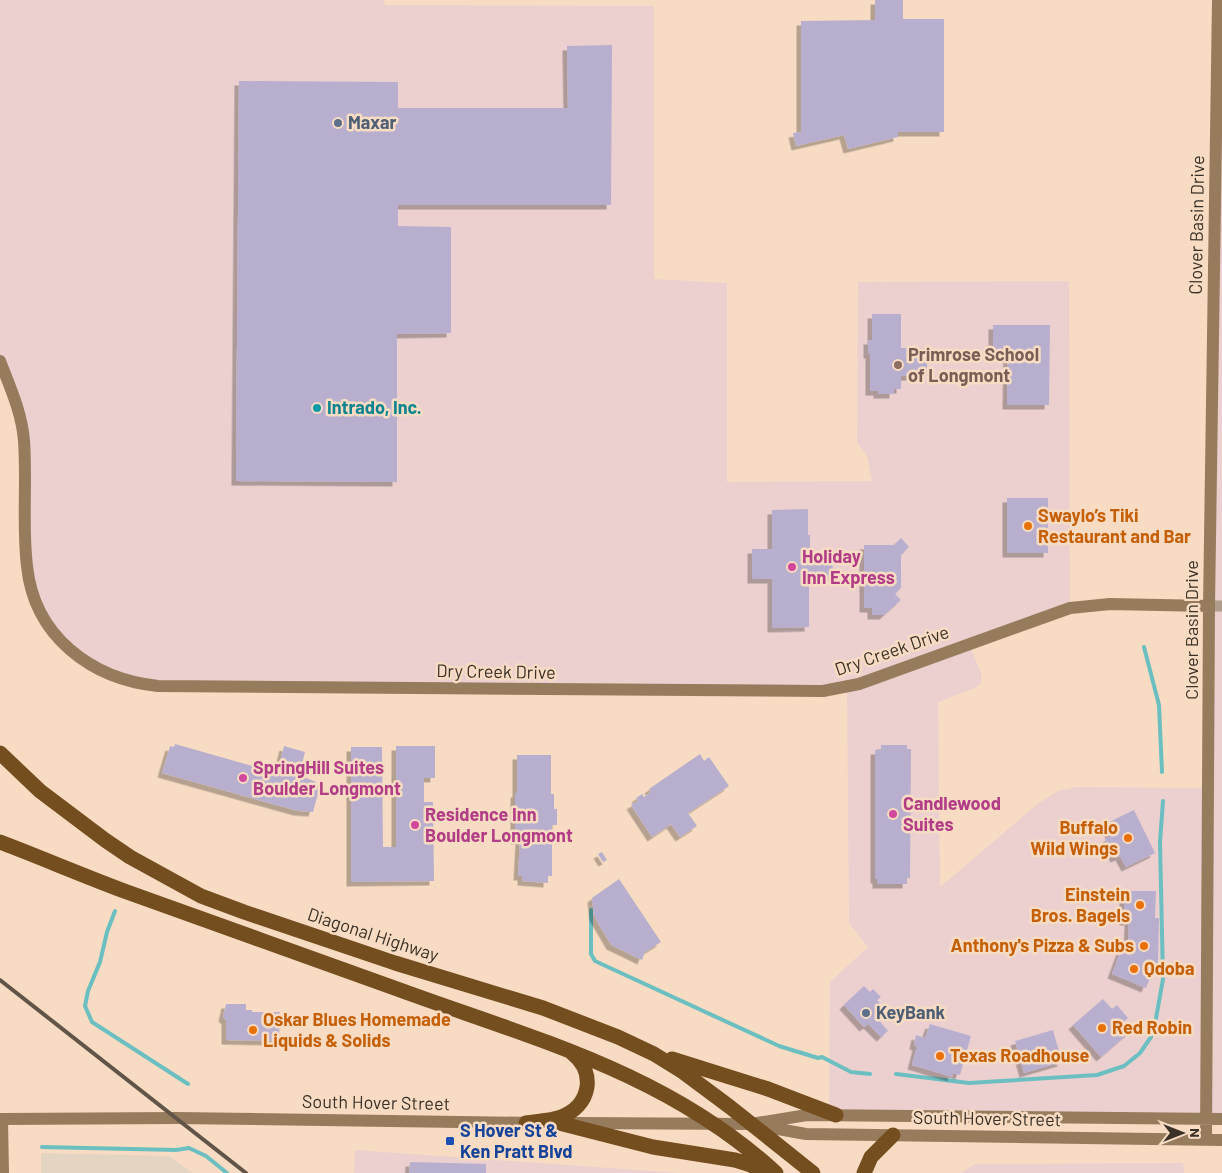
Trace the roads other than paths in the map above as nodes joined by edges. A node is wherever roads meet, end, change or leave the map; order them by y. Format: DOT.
graph roads {
  1 [pos="1218,0"];
  2 [pos="0,361"];
  3 [pos="1216,606"];
  4 [pos="0,753"];
  5 [pos="0,842"];
  6 [pos="567,1048"];
  7 [pos="654,1054"];
  8 [pos="836,1115"];
  9 [pos="1,1116"];
  10 [pos="1207,1119"];
  11 [pos="1222,1119"];
  12 [pos="526,1123"];
  13 [pos="559,1123"];
  14 [pos="713,1124"];
  15 [pos="751,1124"];
  16 [pos="893,1135"];
  17 [pos="1206,1140"];
  18 [pos="1222,1140"];
  19 [pos="3,1173"];
  20 [pos="768,1173"];
  21 [pos="776,1173"];
  22 [pos="813,1173"];
  23 [pos="864,1173"];
  1 -- 3 [label="street, Clover Basin Drive"];
  2 -- 3 [label="street, Dry Creek Drive"];
  3 -- 10 [label="street, Clover Basin Drive"];
  4 -- 7 [label="highway, Diagonal Highway"];
  5 -- 6 [label="highway"];
  6 -- 12 [label="highway"];
  6 -- 14 [label="highway"];
  7 -- 8 [label="highway"];
  7 -- 15 [label="highway, Diagonal Highway"];
  8 -- 10 [label="street, South Hover Street"];
  8 -- 15 [label="street, South Hover Street"];
  9 -- 12 [label="street, South Hover Street"];
  9 -- 19 [label="street"];
  10 -- 11 [label="street, South Hover Street"];
  10 -- 17 [label="street, Clover Basin Drive"];
  12 -- 13 [label="street, South Hover Street"];
  13 -- 14 [label="street, South Hover Street"];
  13 -- 20 [label="highway"];
  14 -- 15 [label="street, South Hover Street"];
  14 -- 21 [label="highway"];
  15 -- 16 [label="street, South Hover Street"];
  15 -- 22 [label="highway, Diagonal Highway"];
  16 -- 17 [label="street, South Hover Street"];
  16 -- 23 [label="highway"];
  17 -- 18 [label="street, South Hover Street"];
}
